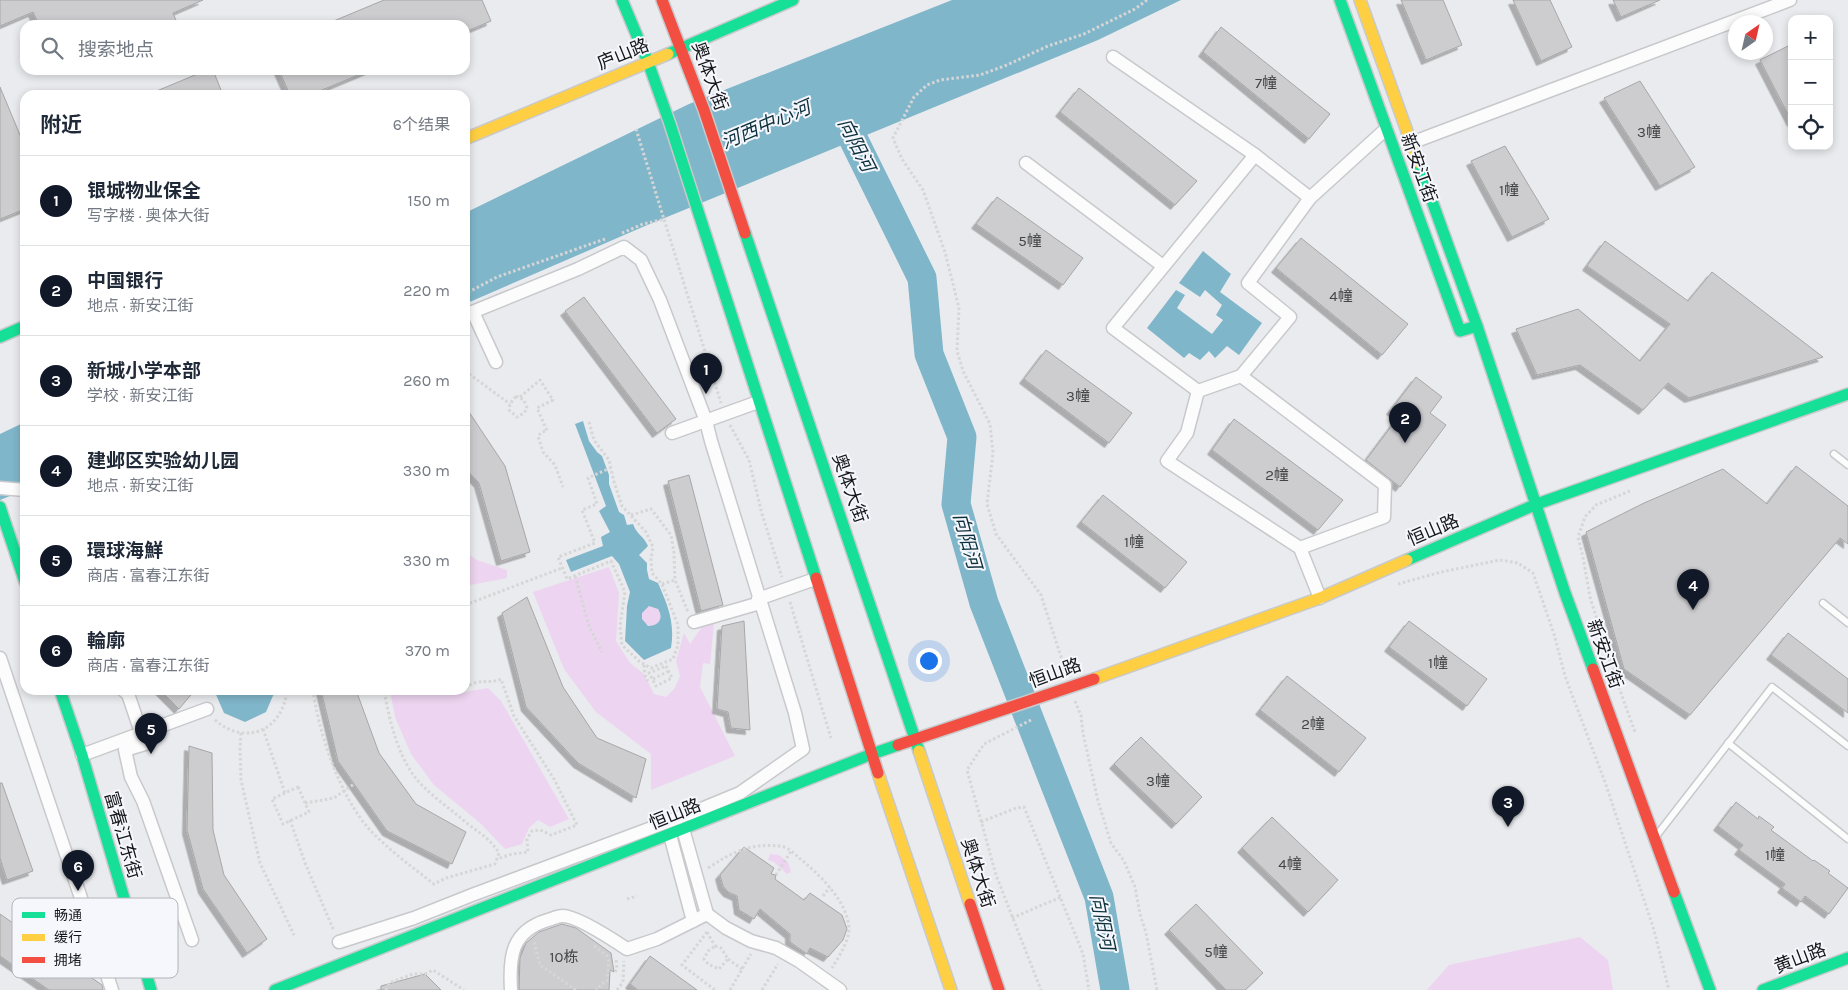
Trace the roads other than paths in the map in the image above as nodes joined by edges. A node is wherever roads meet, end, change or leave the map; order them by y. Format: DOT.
graph roads {
  1 [pos="622,0"];
  2 [pos="662,0"];
  3 [pos="793,0"];
  4 [pos="1340,0"];
  5 [pos="1360,0"];
  6 [pos="1790,0"];
  7 [pos="682,49"];
  8 [pos="1113,57"];
  9 [pos="648,62"];
  10 [pos="1386,129"];
  11 [pos="470,138"];
  12 [pos="1411,143"];
  13 [pos="1255,155"];
  14 [pos="1026,164"];
  15 [pos="1310,198"];
  16 [pos="1163,266"];
  17 [pos="470,313"];
  18 [pos="470,315"];
  19 [pos="1477,326"];
  20 [pos="20,328"];
  21 [pos="0,337"];
  22 [pos="496,362"];
  23 [pos="1241,376"];
  24 [pos="1198,391"];
  25 [pos="1848,394"];
  26 [pos="758,402"];
  27 [pos="706,421"];
  28 [pos="672,433"];
  29 [pos="1834,454"];
  30 [pos="1848,465"];
  31 [pos="0,488"];
  32 [pos="20,490"];
  33 [pos="1537,504"];
  34 [pos="0,508"];
  35 [pos="1300,548"];
  36 [pos="20,567"];
  37 [pos="815,579"];
  38 [pos="1320,598"];
  39 [pos="759,601"];
  40 [pos="1823,604"];
  41 [pos="694,622"];
  42 [pos="1848,623"];
  43 [pos="0,658"];
  44 [pos="62,695"];
  45 [pos="128,695"];
  46 [pos="207,709"];
  47 [pos="141,733"];
  48 [pos="916,740"];
  49 [pos="1728,743"];
  50 [pos="1848,746"];
  51 [pos="872,754"];
  52 [pos="82,755"];
  53 [pos="683,829"];
  54 [pos="670,835"];
  55 [pos="1654,838"];
  56 [pos="1848,839"];
  57 [pos="81,898"];
  58 [pos="124,898"];
  59 [pos="177,898"];
  60 [pos="178,900"];
  61 [pos="707,914"];
  62 [pos="693,921"];
  63 [pos="192,940"];
  64 [pos="339,942"];
  65 [pos="1848,958"];
  66 [pos="108,978"];
  67 [pos="147,978"];
  68 [pos="112,990"];
  69 [pos="151,990"];
  70 [pos="275,990"];
  71 [pos="511,990"];
  72 [pos="840,990"];
  73 [pos="951,990"];
  74 [pos="999,990"];
  75 [pos="1710,990"];
  76 [pos="1764,990"];
  1 -- 9 [label="street"];
  2 -- 7 [label="street, 奥体大街"];
  3 -- 7 [label="street, 庐山路"];
  4 -- 10 [label="street, 新安江街"];
  5 -- 12 [label="street, 新安江街"];
  6 -- 12 [label="street"];
  7 -- 9 [label="street, 庐山路"];
  7 -- 48 [label="street, 奥体大街"];
  8 -- 13 [label="street"];
  9 -- 11 [label="street, 庐山路"];
  9 -- 26 [label="street"];
  10 -- 15 [label="street"];
  10 -- 19 [label="street, 新安江街"];
  12 -- 19 [label="street, 新安江街"];
  13 -- 15 [label="street"];
  13 -- 16 [label="street"];
  14 -- 16 [label="street"];
  15 -- 23 [label="street"];
  16 -- 24 [label="street"];
  17 -- 27 [label="street"];
  18 -- 22 [label="street"];
  19 -- 33 [label="street, 新安江街"];
  20 -- 21 [label="street"];
  23 -- 24 [label="street"];
  23 -- 35 [label="street"];
  24 -- 35 [label="street"];
  25 -- 33 [label="street, 恒山路"];
  26 -- 27 [label="street"];
  26 -- 37 [label="street"];
  27 -- 28 [label="street"];
  27 -- 39 [label="street"];
  29 -- 30 [label="lane"];
  31 -- 32 [label="street"];
  33 -- 38 [label="street, 恒山路"];
  33 -- 55 [label="street, 新安江街"];
  34 -- 36 [label="street"];
  35 -- 38 [label="street"];
  37 -- 39 [label="street"];
  37 -- 51 [label="street"];
  38 -- 48 [label="street, 恒山路"];
  39 -- 41 [label="street"];
  39 -- 64 [label="street"];
  40 -- 42 [label="lane"];
  43 -- 57 [label="street"];
  44 -- 52 [label="street, 富春江东街"];
  45 -- 47 [label="street"];
  46 -- 47 [label="street"];
  47 -- 52 [label="street"];
  47 -- 59 [label="street"];
  48 -- 51 [label="street, 恒山路"];
  48 -- 74 [label="street, 奥体大街"];
  49 -- 50 [label="lane"];
  49 -- 55 [label="lane"];
  49 -- 56 [label="lane"];
  51 -- 53 [label="street, 恒山路"];
  51 -- 73 [label="street"];
  52 -- 58 [label="street, 富春江东街"];
  53 -- 54 [label="street, 恒山路"];
  53 -- 61 [label="street"];
  54 -- 62 [label="street"];
  54 -- 70 [label="street, 恒山路"];
  55 -- 75 [label="street, 新安江街"];
  60 -- 63 [label="street"];
  61 -- 62 [label="street"];
  61 -- 72 [label="street"];
  62 -- 71 [label="street"];
  65 -- 76 [label="street, 黄山路"];
  66 -- 68 [label="street"];
  67 -- 69 [label="street, 富春江东街"];
}
